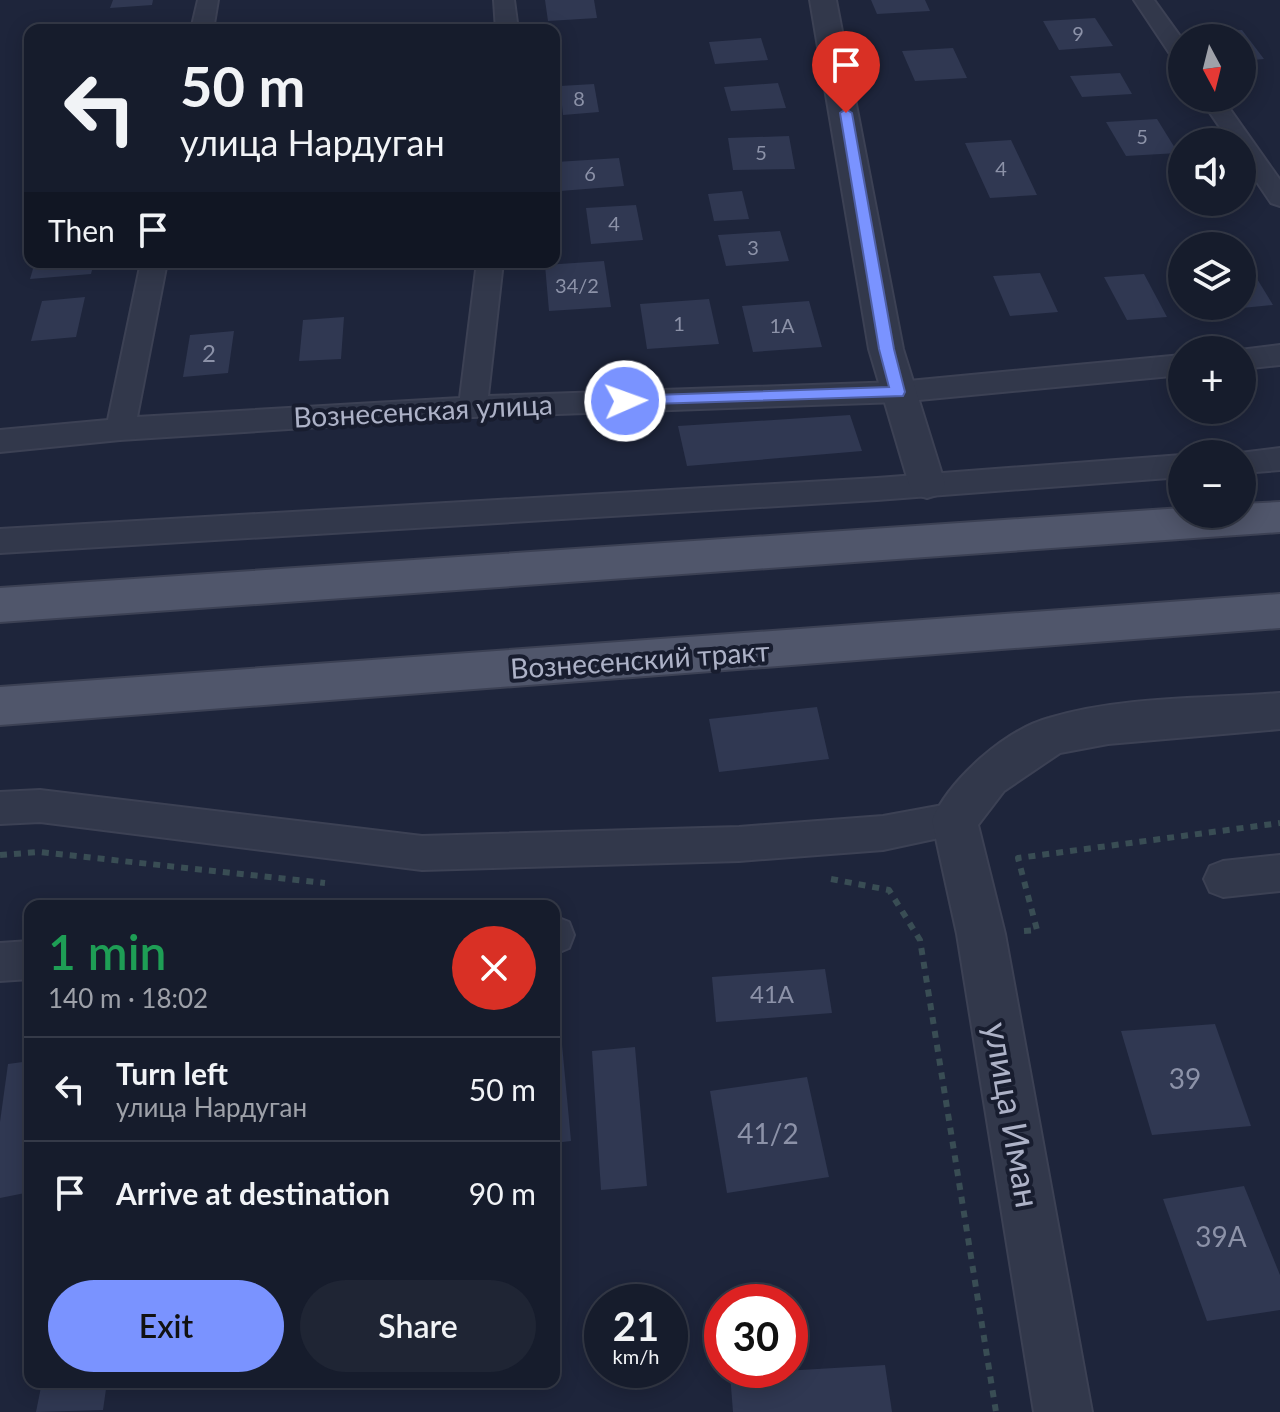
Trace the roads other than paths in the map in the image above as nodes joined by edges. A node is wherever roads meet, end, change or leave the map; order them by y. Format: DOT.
graph roads {
  1 [pos="208,0"];
  2 [pos="504,0"];
  3 [pos="823,0"];
  4 [pos="1144,0"];
  5 [pos="203,24"];
  6 [pos="506,24"];
  7 [pos="1168,35"];
  8 [pos="1256,163"];
  9 [pos="1280,198"];
  10 [pos="153,268"];
  11 [pos="489,268"];
  12 [pos="1280,355"];
  13 [pos="1256,358"];
  14 [pos="1168,366"];
  15 [pos="898,392"];
  16 [pos="473,407"];
  17 [pos="120,429"];
  18 [pos="0,441"];
  19 [pos="1280,459"];
  20 [pos="1256,461"];
  21 [pos="1168,467"];
  22 [pos="927,484"];
  23 [pos="1280,517"];
  24 [pos="0,541"];
  25 [pos="0,605"];
  26 [pos="1280,611"];
  27 [pos="0,706"];
  28 [pos="1280,711"];
  29 [pos="0,808"];
  30 [pos="954,820"];
  31 [pos="1280,873"];
  32 [pos="1223,879"];
  33 [pos="24,960"];
  34 [pos="0,962"];
  35 [pos="1063,1412"];
  1 -- 5 [label="street"];
  2 -- 6 [label="street"];
  3 -- 15 [label="street"];
  4 -- 7 [label="street"];
  8 -- 9 [label="street"];
  10 -- 17 [label="street"];
  11 -- 16 [label="street"];
  12 -- 13 [label="street"];
  14 -- 15 [label="street, Вознесенская улица"];
  15 -- 16 [label="street, Вознесенская улица"];
  15 -- 22 [label="street"];
  16 -- 17 [label="street, Вознесенская улица"];
  17 -- 18 [label="street, Вознесенская улица"];
  19 -- 20 [label="street"];
  21 -- 22 [label="street"];
  22 -- 24 [label="street"];
  23 -- 25 [label="main road"];
  26 -- 27 [label="main road, Вознесенский тракт"];
  28 -- 30 [label="street"];
  29 -- 30 [label="street"];
  30 -- 35 [label="street, улица Иман"];
  31 -- 32 [label="street"];
  33 -- 34 [label="street"];
}
